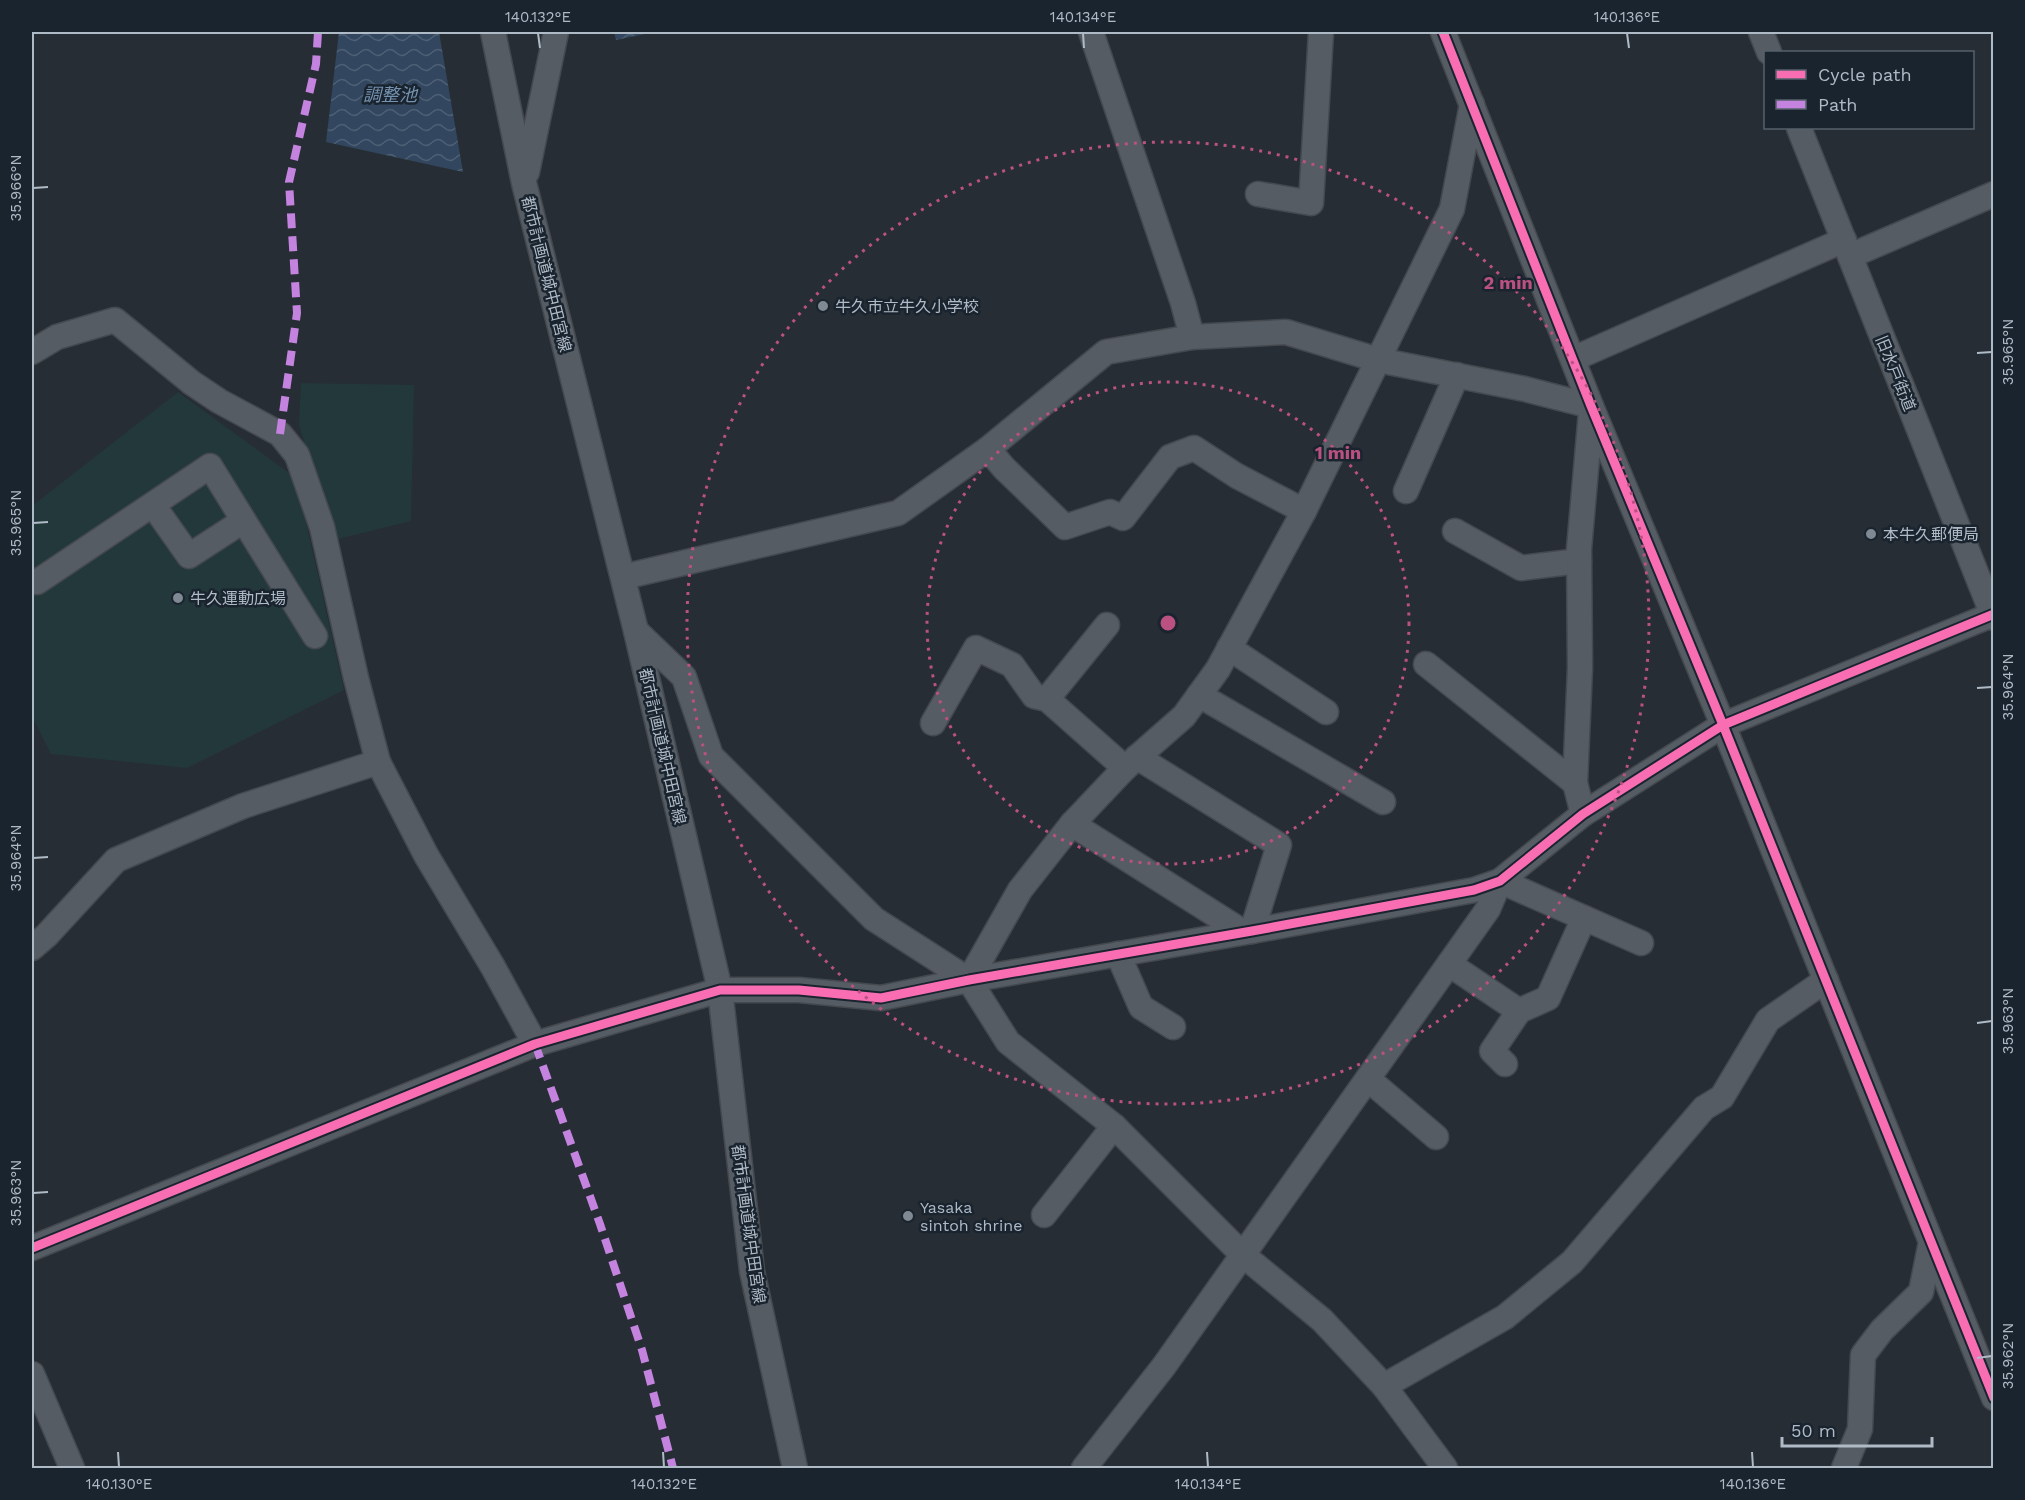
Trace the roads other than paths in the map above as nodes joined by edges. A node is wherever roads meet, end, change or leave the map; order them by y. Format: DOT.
graph roads {
  1 [pos="493,32"];
  2 [pos="556,32"];
  3 [pos="1091,32"];
  4 [pos="1321,32"];
  5 [pos="1443,32"];
  6 [pos="1761,32"];
  7 [pos="1770,51"];
  8 [pos="1472,104"];
  9 [pos="1799,129"];
  10 [pos="524,183"];
  11 [pos="1258,194"];
  12 [pos="1994,194"];
  13 [pos="1847,248"];
  14 [pos="1192,337"];
  15 [pos="32,352"];
  16 [pos="1573,359"];
  17 [pos="1378,360"];
  18 [pos="1457,375"];
  19 [pos="1592,406"];
  20 [pos="988,449"];
  21 [pos="1406,491"];
  22 [pos="153,505"];
  23 [pos="1304,511"];
  24 [pos="243,521"];
  25 [pos="1455,531"];
  26 [pos="1579,561"];
  27 [pos="623,577"];
  28 [pos="37,582"];
  29 [pos="1993,616"];
  30 [pos="1107,625"];
  31 [pos="636,631"];
  32 [pos="315,636"];
  33 [pos="1229,648"];
  34 [pos="1426,664"];
  35 [pos="1199,695"];
  36 [pos="1047,699"];
  37 [pos="1326,712"];
  38 [pos="933,723"];
  39 [pos="1723,725"];
  40 [pos="378,762"];
  41 [pos="1131,762"];
  42 [pos="1575,783"];
  43 [pos="1383,802"];
  44 [pos="1583,814"];
  45 [pos="1072,824"];
  46 [pos="1500,881"];
  47 [pos="1584,918"];
  48 [pos="1248,932"];
  49 [pos="1641,943"];
  50 [pos="32,948"];
  51 [pos="1118,954"];
  52 [pos="1449,964"];
  53 [pos="969,980"];
  54 [pos="1826,980"];
  55 [pos="720,990"];
  56 [pos="1519,1011"];
  57 [pos="1173,1026"];
  58 [pos="535,1044"];
  59 [pos="1505,1064"];
  60 [pos="1368,1079"];
  61 [pos="1114,1126"];
  62 [pos="1436,1137"];
  63 [pos="1044,1215"];
  64 [pos="1931,1242"];
  65 [pos="32,1248"];
  66 [pos="1243,1255"];
  67 [pos="32,1374"];
  68 [pos="1384,1386"];
  69 [pos="1994,1398"];
  70 [pos="72,1468"];
  71 [pos="795,1468"];
  72 [pos="1084,1468"];
  73 [pos="1445,1468"];
  74 [pos="1844,1468"];
  1 -- 10 [label="street, 都市計画道城中田宮線"];
  2 -- 10 [label="street"];
  3 -- 14 [label="street"];
  4 -- 11 [label="street"];
  5 -- 8 [label="street"];
  6 -- 7 [label="street"];
  8 -- 16 [label="street"];
  8 -- 17 [label="street"];
  9 -- 13 [label="street, 旧水戸街道"];
  10 -- 27 [label="street, 都市計画道城中田宮線"];
  12 -- 13 [label="street"];
  13 -- 16 [label="street"];
  13 -- 29 [label="street, 旧水戸街道"];
  14 -- 17 [label="street"];
  14 -- 20 [label="street"];
  15 -- 40 [label="street"];
  16 -- 19 [label="street"];
  17 -- 18 [label="street"];
  17 -- 23 [label="street"];
  18 -- 19 [label="street"];
  18 -- 21 [label="street"];
  19 -- 26 [label="street"];
  19 -- 39 [label="street"];
  20 -- 23 [label="street"];
  20 -- 27 [label="street"];
  22 -- 24 [label="street"];
  22 -- 24 [label="street"];
  22 -- 28 [label="street"];
  23 -- 33 [label="street"];
  24 -- 32 [label="street"];
  25 -- 26 [label="street"];
  26 -- 42 [label="street"];
  27 -- 31 [label="street, 都市計画道城中田宮線"];
  29 -- 39 [label="street"];
  30 -- 36 [label="street"];
  31 -- 53 [label="street"];
  31 -- 55 [label="street, 都市計画道城中田宮線"];
  33 -- 35 [label="street"];
  33 -- 37 [label="street"];
  34 -- 42 [label="street"];
  35 -- 41 [label="street"];
  35 -- 43 [label="street"];
  36 -- 38 [label="street"];
  36 -- 41 [label="street"];
  39 -- 44 [label="street"];
  39 -- 54 [label="street"];
  40 -- 50 [label="street"];
  40 -- 58 [label="street"];
  41 -- 45 [label="street"];
  41 -- 48 [label="street"];
  42 -- 44 [label="street"];
  44 -- 46 [label="street"];
  45 -- 48 [label="street"];
  45 -- 53 [label="street"];
  46 -- 47 [label="street"];
  46 -- 48 [label="street"];
  46 -- 52 [label="street"];
  47 -- 49 [label="street"];
  47 -- 56 [label="street"];
  48 -- 51 [label="street"];
  51 -- 53 [label="street"];
  51 -- 57 [label="street"];
  52 -- 56 [label="street"];
  52 -- 60 [label="street"];
  53 -- 55 [label="street"];
  53 -- 61 [label="street"];
  54 -- 64 [label="street"];
  54 -- 68 [label="street"];
  55 -- 58 [label="street"];
  55 -- 71 [label="street, 都市計画道城中田宮線"];
  56 -- 59 [label="street"];
  58 -- 65 [label="street"];
  60 -- 62 [label="street"];
  60 -- 66 [label="street"];
  61 -- 63 [label="street"];
  61 -- 66 [label="street"];
  64 -- 69 [label="street"];
  64 -- 74 [label="street"];
  66 -- 68 [label="street"];
  66 -- 72 [label="street"];
  67 -- 70 [label="street"];
  68 -- 73 [label="street"];
}
